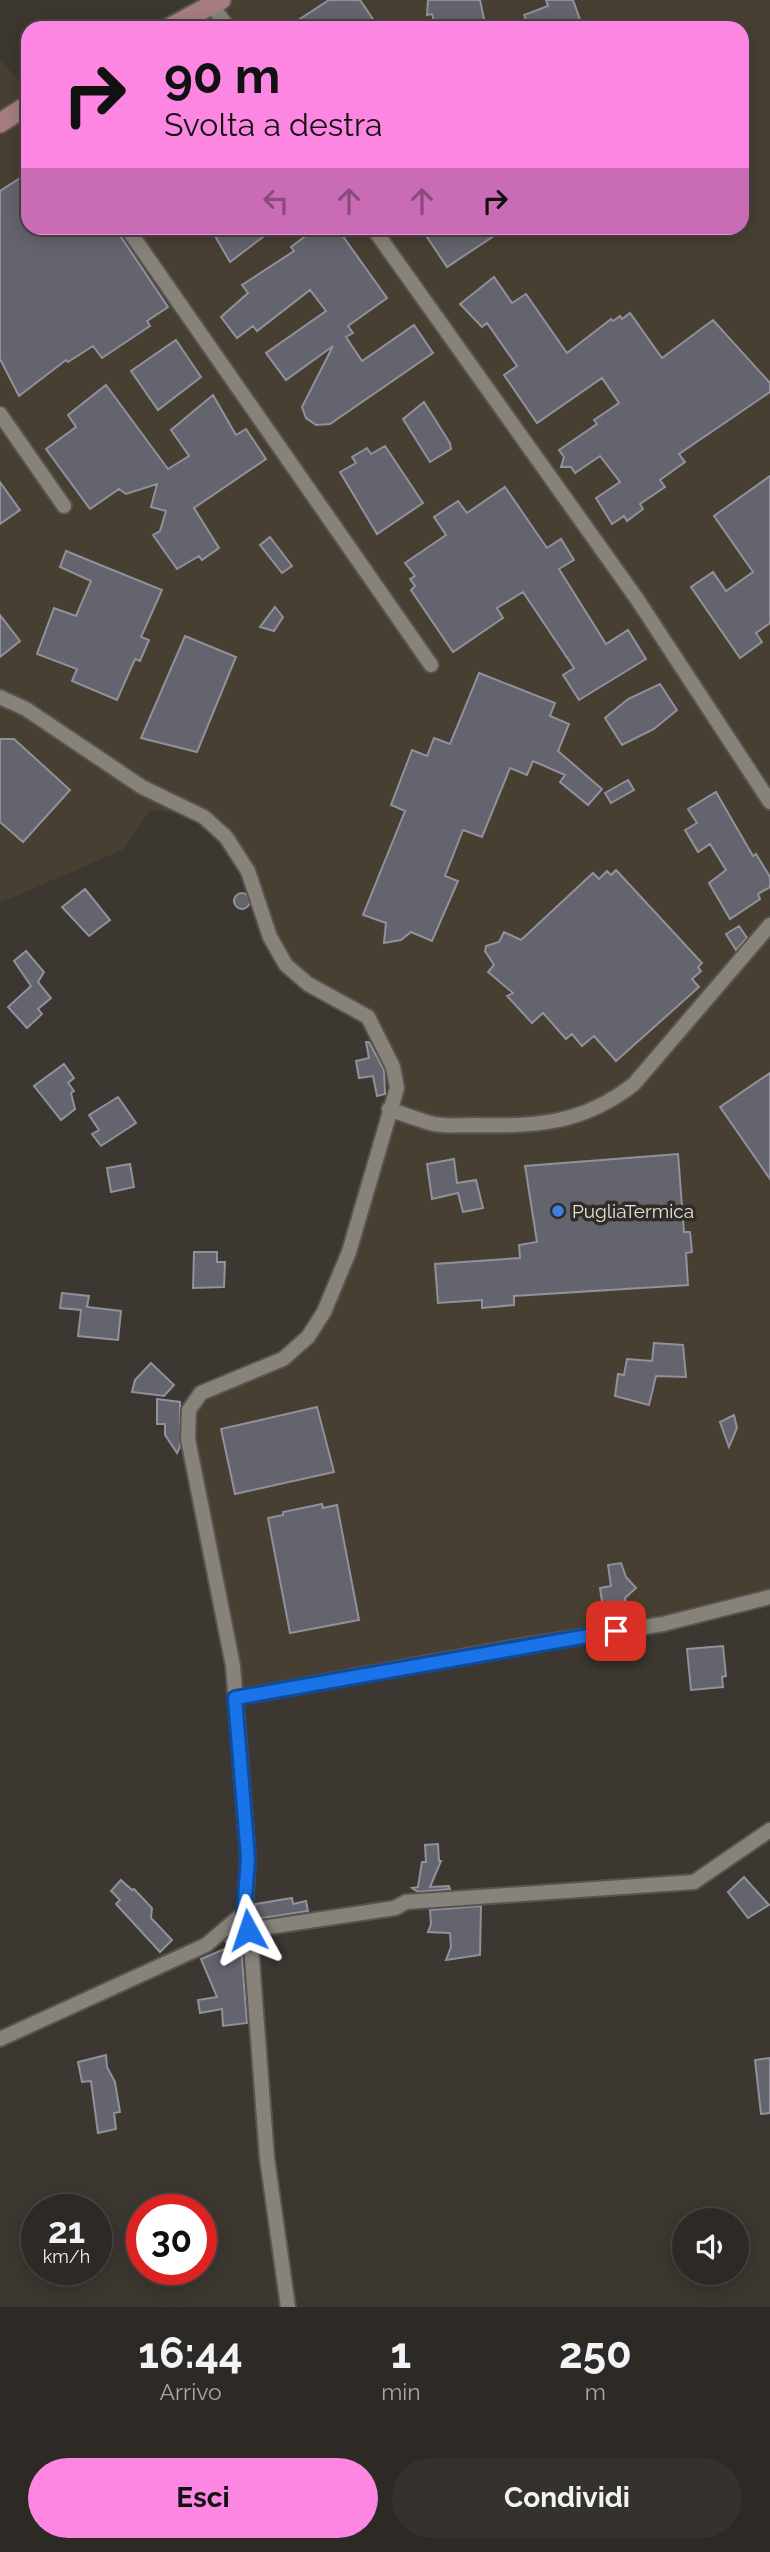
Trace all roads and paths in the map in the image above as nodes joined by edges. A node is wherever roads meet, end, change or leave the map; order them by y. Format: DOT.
graph roads {
  1 [pos="216,3"];
  2 [pos="182,21"];
  3 [pos="225,21"];
  4 [pos="21,110"];
  5 [pos="0,123"];
  6 [pos="132,235"];
  7 [pos="378,235"];
  8 [pos="0,414"];
  9 [pos="64,506"];
  10 [pos="431,665"];
  11 [pos="0,697"];
  12 [pos="770,802"];
  13 [pos="770,925"];
  14 [pos="389,1109"];
  15 [pos="770,1597"];
  16 [pos="235,1698"];
  17 [pos="770,1830"];
  18 [pos="244,1912"];
  19 [pos="248,1930"];
  20 [pos="0,2039"];
  21 [pos="288,2307"];
  1 -- 2 [label="main road"];
  1 -- 3 [label="street"];
  4 -- 5 [label="main road"];
  6 -- 10 [label="street"];
  7 -- 12 [label="street"];
  8 -- 9 [label="street"];
  11 -- 14 [label="street"];
  13 -- 14 [label="street"];
  14 -- 16 [label="street"];
  15 -- 16 [label="street"];
  16 -- 18 [label="street"];
  17 -- 19 [label="street"];
  18 -- 19 [label="street"];
  18 -- 20 [label="street"];
  19 -- 21 [label="street"];
}
